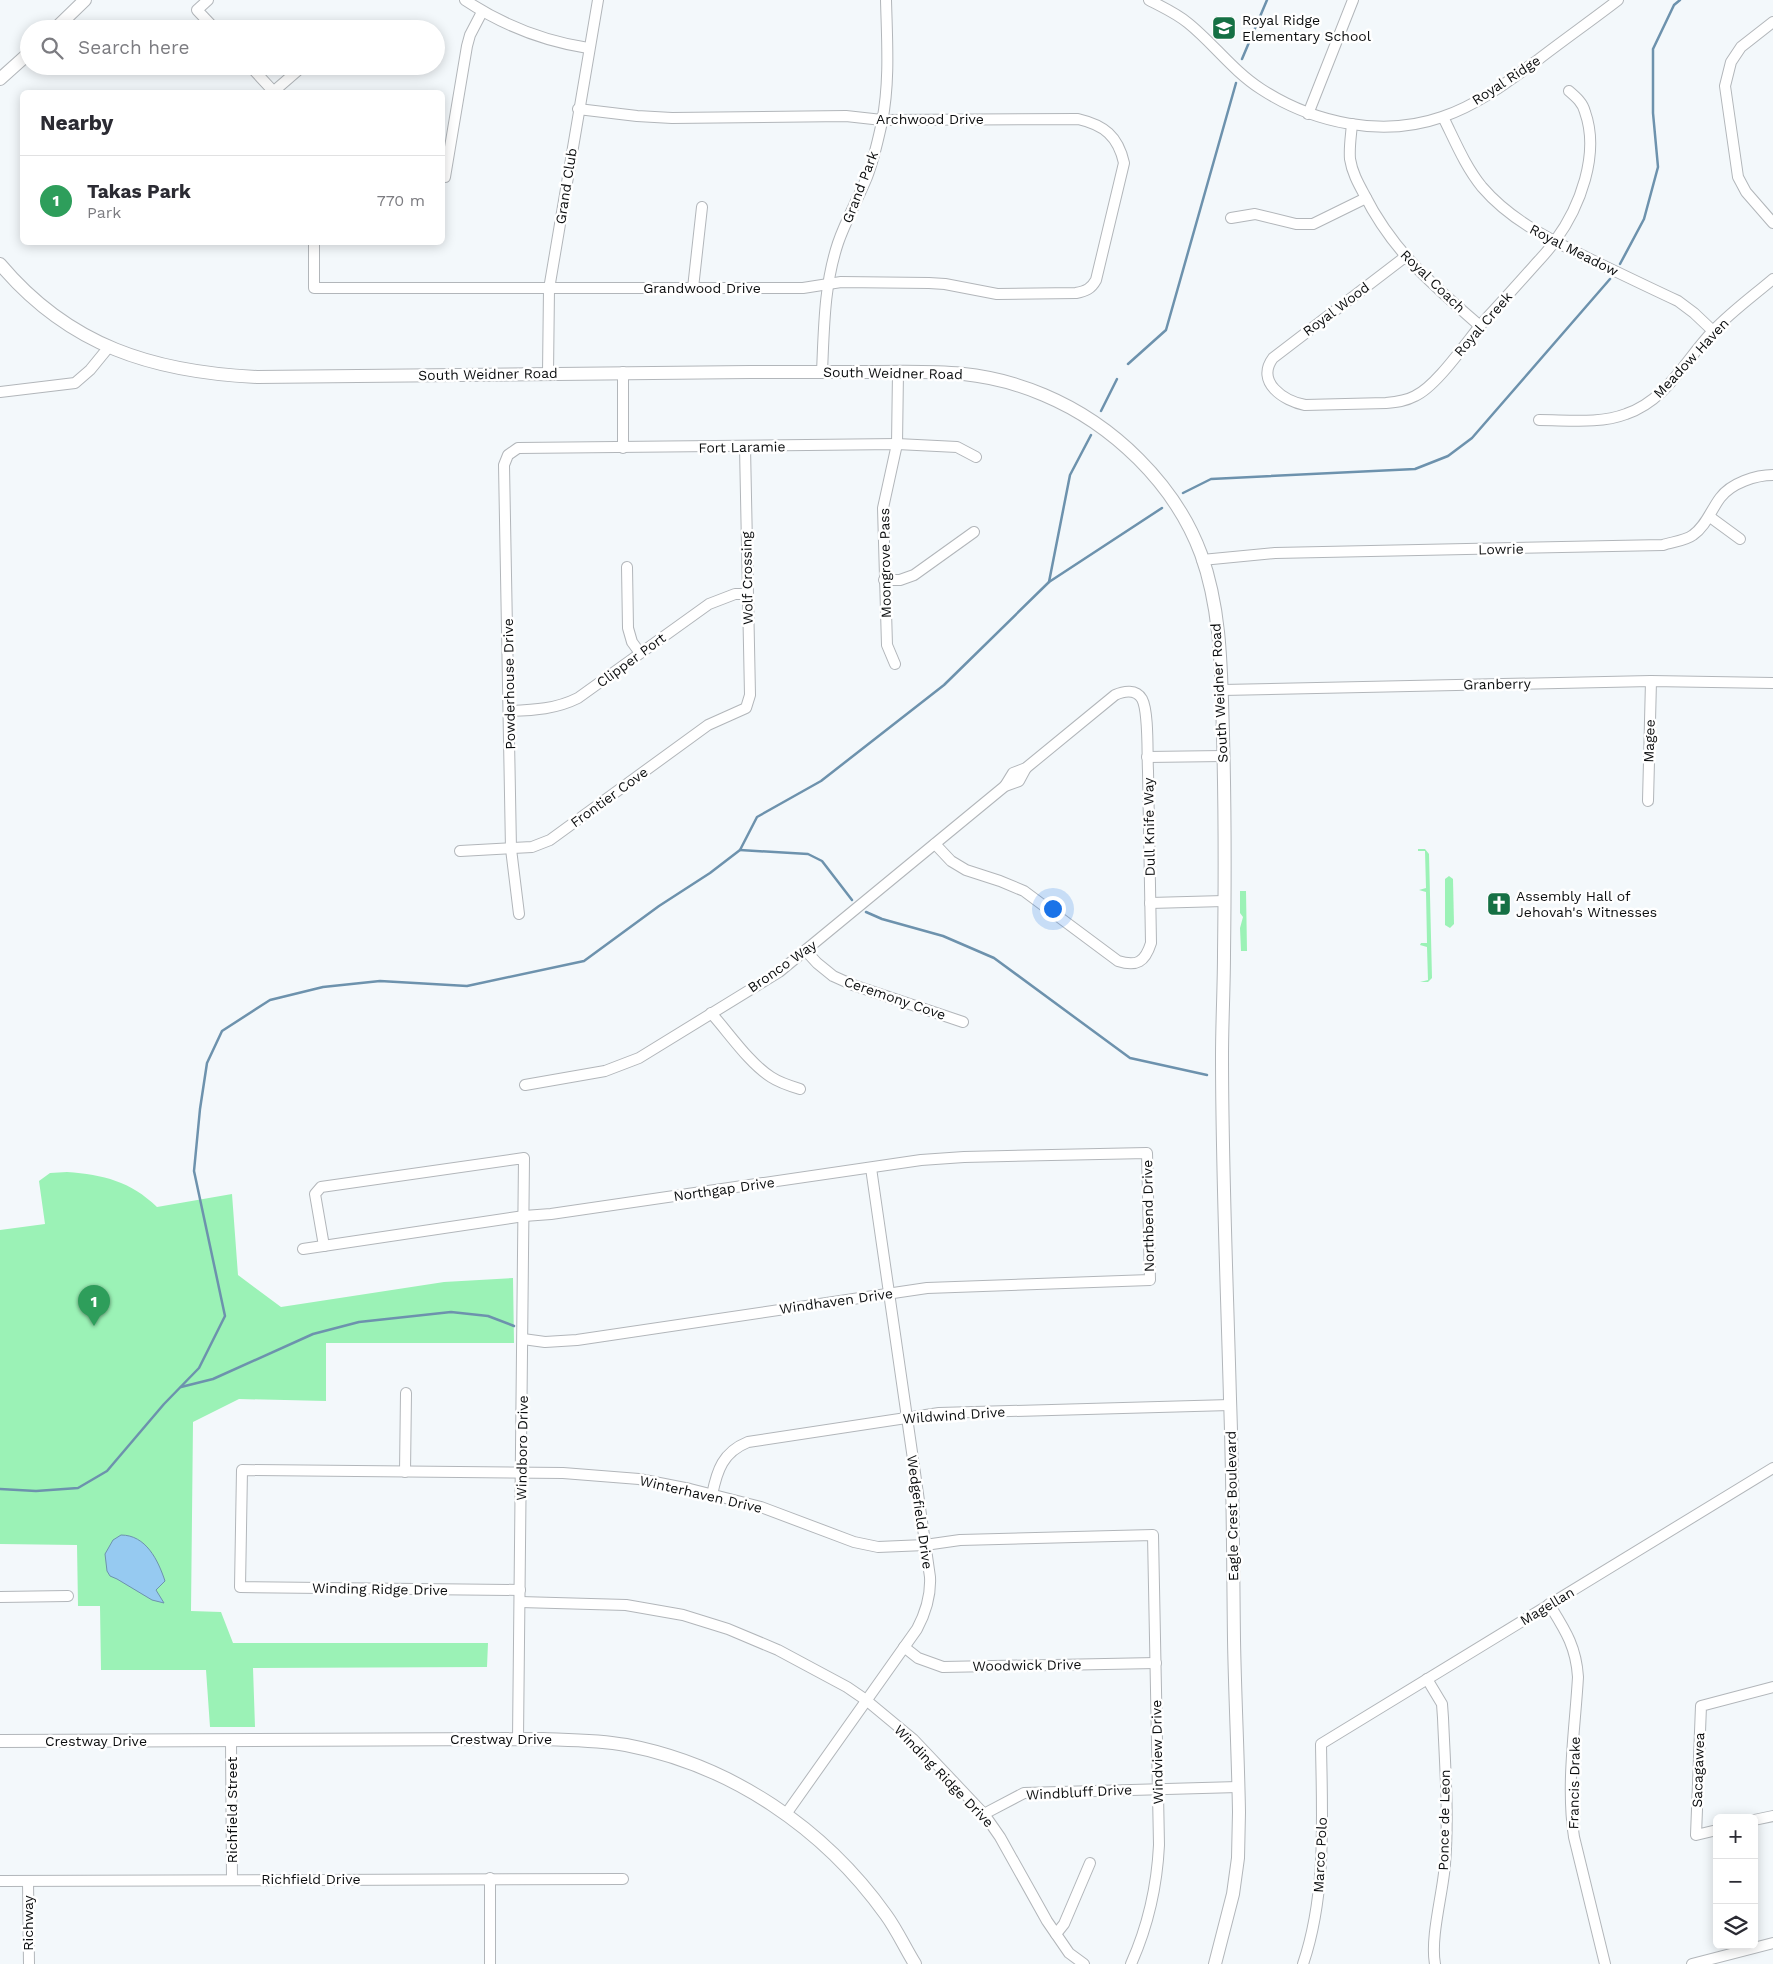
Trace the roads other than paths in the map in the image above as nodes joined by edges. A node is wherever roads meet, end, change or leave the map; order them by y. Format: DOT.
graph roads {
  1 [pos="85,0"];
  2 [pos="208,0"];
  3 [pos="465,0"];
  4 [pos="598,0"];
  5 [pos="886,0"];
  6 [pos="1149,0"];
  7 [pos="1353,0"];
  8 [pos="1618,0"];
  9 [pos="482,12"];
  10 [pos="64,20"];
  11 [pos="206,20"];
  12 [pos="1773,22"];
  13 [pos="588,48"];
  14 [pos="20,61"];
  15 [pos="258,75"];
  16 [pos="293,75"];
  17 [pos="0,79"];
  18 [pos="272,90"];
  19 [pos="276,90"];
  20 [pos="1569,91"];
  21 [pos="578,109"];
  22 [pos="1308,114"];
  23 [pos="1443,117"];
  24 [pos="882,120"];
  25 [pos="1352,124"];
  26 [pos="445,171"];
  27 [pos="1366,198"];
  28 [pos="702,207"];
  29 [pos="1231,218"];
  30 [pos="1773,223"];
  31 [pos="1555,242"];
  32 [pos="314,245"];
  33 [pos="1405,256"];
  34 [pos="0,264"];
  35 [pos="1773,278"];
  36 [pos="828,284"];
  37 [pos="693,288"];
  38 [pos="549,289"];
  39 [pos="1087,291"];
  40 [pos="1480,326"];
  41 [pos="1713,331"];
  42 [pos="108,348"];
  43 [pos="1268,364"];
  44 [pos="623,372"];
  45 [pos="822,372"];
  46 [pos="898,372"];
  47 [pos="548,373"];
  48 [pos="0,392"];
  49 [pos="1540,420"];
  50 [pos="897,444"];
  51 [pos="745,447"];
  52 [pos="623,448"];
  53 [pos="508,455"];
  54 [pos="976,457"];
  55 [pos="1773,474"];
  56 [pos="1710,517"];
  57 [pos="974,532"];
  58 [pos="1740,539"];
  59 [pos="1202,560"];
  60 [pos="628,567"];
  61 [pos="884,580"];
  62 [pos="747,594"];
  63 [pos="640,653"];
  64 [pos="895,664"];
  65 [pos="1651,681"];
  66 [pos="1773,683"];
  67 [pos="1222,690"];
  68 [pos="1134,692"];
  69 [pos="746,708"];
  70 [pos="510,711"];
  71 [pos="1223,756"];
  72 [pos="1147,757"];
  73 [pos="1648,801"];
  74 [pos="935,844"];
  75 [pos="511,849"];
  76 [pos="460,851"];
  77 [pos="1224,901"];
  78 [pos="1150,903"];
  79 [pos="519,914"];
  80 [pos="806,951"];
  81 [pos="711,1014"];
  82 [pos="964,1022"];
  83 [pos="1222,1046"];
  84 [pos="526,1085"];
  85 [pos="800,1090"];
  86 [pos="1147,1153"];
  87 [pos="871,1168"];
  88 [pos="524,1216"];
  89 [pos="324,1246"];
  90 [pos="303,1249"];
  91 [pos="1150,1280"];
  92 [pos="888,1294"];
  93 [pos="523,1339"];
  94 [pos="406,1393"];
  95 [pos="1230,1405"];
  96 [pos="906,1418"];
  97 [pos="1773,1468"];
  98 [pos="405,1472"];
  99 [pos="522,1472"];
  100 [pos="712,1495"];
  101 [pos="1153,1535"];
  102 [pos="925,1545"];
  103 [pos="240,1587"];
  104 [pos="520,1590"];
  105 [pos="68,1596"];
  106 [pos="0,1597"];
  107 [pos="520,1602"];
  108 [pos="1549,1604"];
  109 [pos="904,1647"];
  110 [pos="1156,1663"];
  111 [pos="1427,1679"];
  112 [pos="1773,1687"];
  113 [pos="866,1700"];
  114 [pos="518,1739"];
  115 [pos="0,1741"];
  116 [pos="231,1741"];
  117 [pos="1321,1744"];
  118 [pos="1238,1786"];
  119 [pos="1158,1788"];
  120 [pos="786,1814"];
  121 [pos="984,1814"];
  122 [pos="1773,1816"];
  123 [pos="1758,1819"];
  124 [pos="1713,1831"];
  125 [pos="1090,1863"];
  126 [pos="490,1878"];
  127 [pos="623,1879"];
  128 [pos="232,1880"];
  129 [pos="0,1881"];
  130 [pos="28,1881"];
  131 [pos="1056,1934"];
  132 [pos="1773,1943"];
  133 [pos="28,1964"];
  134 [pos="490,1964"];
  135 [pos="915,1964"];
  136 [pos="1084,1964"];
  137 [pos="1131,1964"];
  138 [pos="1215,1964"];
  139 [pos="1303,1964"];
  140 [pos="1435,1964"];
  141 [pos="1605,1964"];
  142 [pos="1692,1964"];
  1 -- 10 [label="main road"];
  2 -- 11 [label="street"];
  3 -- 9 [label="street"];
  4 -- 13 [label="street, Grand Club"];
  5 -- 24 [label="street, Grand Park"];
  6 -- 22 [label="street, Royal Ridge"];
  7 -- 22 [label="street"];
  8 -- 23 [label="street, Royal Ridge"];
  9 -- 13 [label="street"];
  9 -- 26 [label="street"];
  12 -- 30 [label="street"];
  13 -- 21 [label="street, Grand Club"];
  14 -- 17 [label="main road"];
  15 -- 18 [label="street"];
  16 -- 19 [label="street"];
  20 -- 31 [label="street, Royal Creek"];
  21 -- 24 [label="street, Archwood Drive"];
  21 -- 38 [label="street, Grand Club"];
  22 -- 25 [label="street, Royal Ridge"];
  23 -- 25 [label="street, Royal Ridge"];
  23 -- 31 [label="street, Royal Meadow"];
  24 -- 36 [label="street, Grand Park"];
  24 -- 39 [label="street, Archwood Drive"];
  25 -- 27 [label="street, Royal Coach"];
  27 -- 29 [label="street"];
  27 -- 33 [label="street, Royal Coach"];
  28 -- 37 [label="street"];
  31 -- 40 [label="street, Royal Creek"];
  31 -- 41 [label="street, Royal Meadow"];
  32 -- 38 [label="street, Grandwood Drive"];
  33 -- 40 [label="street, Royal Coach"];
  33 -- 43 [label="street, Royal Wood"];
  34 -- 42 [label="main road, South Weidner Road"];
  35 -- 41 [label="street, Meadow Haven"];
  36 -- 37 [label="street, Grandwood Drive"];
  36 -- 39 [label="street, Grandwood Drive"];
  36 -- 45 [label="street, Grand Park"];
  37 -- 38 [label="street, Grandwood Drive"];
  38 -- 47 [label="street, Grand Club"];
  40 -- 43 [label="street, Royal Creek"];
  41 -- 49 [label="street, Meadow Haven"];
  42 -- 47 [label="main road, South Weidner Road"];
  42 -- 48 [label="street"];
  44 -- 45 [label="main road, South Weidner Road"];
  44 -- 47 [label="main road, South Weidner Road"];
  44 -- 52 [label="street"];
  45 -- 46 [label="main road, South Weidner Road"];
  46 -- 50 [label="street, Moongrove Pass"];
  46 -- 59 [label="main road, South Weidner Road"];
  50 -- 51 [label="street, Fort Laramie"];
  50 -- 54 [label="street, Fort Laramie"];
  50 -- 61 [label="street, Moongrove Pass"];
  51 -- 52 [label="street, Fort Laramie"];
  51 -- 62 [label="street, Wolf Crossing"];
  52 -- 53 [label="street, Fort Laramie"];
  53 -- 70 [label="street, Powderhouse Drive"];
  55 -- 56 [label="street, Lowrie"];
  56 -- 58 [label="street"];
  56 -- 59 [label="street, Lowrie"];
  57 -- 61 [label="street"];
  59 -- 67 [label="main road, South Weidner Road"];
  60 -- 63 [label="street"];
  61 -- 64 [label="street, Moongrove Pass"];
  62 -- 63 [label="street, Clipper Port"];
  62 -- 69 [label="street, Wolf Crossing"];
  63 -- 70 [label="street, Clipper Port"];
  65 -- 66 [label="street, Granberry"];
  65 -- 67 [label="street, Granberry"];
  65 -- 73 [label="street, Magee"];
  67 -- 71 [label="main road, South Weidner Road"];
  68 -- 72 [label="street, Dull Knife Way"];
  68 -- 74 [label="street, Bronco Way"];
  69 -- 75 [label="street, Frontier Cove"];
  70 -- 75 [label="street, Powderhouse Drive"];
  71 -- 72 [label="street"];
  71 -- 77 [label="main road, South Weidner Road"];
  72 -- 78 [label="street, Dull Knife Way"];
  74 -- 78 [label="street, Dull Knife Way"];
  74 -- 80 [label="street, Bronco Way"];
  75 -- 76 [label="street, Frontier Cove"];
  75 -- 79 [label="street, Powderhouse Drive"];
  77 -- 78 [label="street"];
  77 -- 83 [label="main road, South Weidner Road"];
  80 -- 81 [label="street, Bronco Way"];
  80 -- 82 [label="street, Ceremony Cove"];
  81 -- 84 [label="street, Bronco Way"];
  81 -- 85 [label="street"];
  83 -- 95 [label="main road, Eagle Crest Boulevard"];
  86 -- 87 [label="street, Northgap Drive"];
  86 -- 91 [label="street, Northbend Drive"];
  87 -- 88 [label="street, Northgap Drive"];
  87 -- 92 [label="street, Wedgefield Drive"];
  88 -- 89 [label="street, Northgap Drive"];
  88 -- 89 [label="street, Windboro Drive"];
  88 -- 93 [label="street, Windboro Drive"];
  89 -- 90 [label="street, Northgap Drive"];
  91 -- 92 [label="street, Windhaven Drive"];
  92 -- 93 [label="street, Windhaven Drive"];
  92 -- 96 [label="street, Wedgefield Drive"];
  93 -- 99 [label="street, Windboro Drive"];
  94 -- 98 [label="street"];
  95 -- 96 [label="street, Wildwind Drive"];
  95 -- 118 [label="main road, Eagle Crest Boulevard"];
  96 -- 100 [label="street, Wildwind Drive"];
  96 -- 102 [label="street, Wedgefield Drive"];
  97 -- 108 [label="street, Magellan"];
  98 -- 99 [label="street, Winterhaven Drive"];
  98 -- 103 [label="street, Winterhaven Drive"];
  99 -- 100 [label="street, Winterhaven Drive"];
  99 -- 104 [label="street, Windboro Drive"];
  100 -- 102 [label="street, Winterhaven Drive"];
  101 -- 102 [label="street, Winterhaven Drive"];
  101 -- 110 [label="street, Windview Drive"];
  102 -- 109 [label="street, Wedgefield Drive"];
  103 -- 104 [label="street, Winding Ridge Drive"];
  104 -- 107 [label="street, Windboro Drive"];
  105 -- 106 [label="street"];
  107 -- 113 [label="street, Winding Ridge Drive"];
  107 -- 114 [label="street, Windboro Drive"];
  108 -- 111 [label="street, Magellan"];
  108 -- 141 [label="street, Francis Drake"];
  109 -- 110 [label="street, Woodwick Drive"];
  109 -- 113 [label="street, Wedgefield Drive"];
  110 -- 119 [label="street, Windview Drive"];
  111 -- 117 [label="street, Magellan"];
  111 -- 140 [label="street, Ponce de Leon"];
  112 -- 124 [label="street, Sacagawea"];
  113 -- 120 [label="street, Wedgefield Drive"];
  113 -- 121 [label="street, Winding Ridge Drive"];
  114 -- 116 [label="main road, Crestway Drive"];
  114 -- 120 [label="main road, Crestway Drive"];
  115 -- 116 [label="main road, Crestway Drive"];
  116 -- 128 [label="street, Richfield Street"];
  117 -- 139 [label="street, Marco Polo"];
  118 -- 119 [label="street, Windbluff Drive"];
  118 -- 138 [label="main road, Eagle Crest Boulevard"];
  119 -- 121 [label="street, Windbluff Drive"];
  119 -- 137 [label="street, Windview Drive"];
  120 -- 135 [label="main road, Crestway Drive"];
  121 -- 131 [label="street, Winding Ridge Drive"];
  122 -- 123 [label="street"];
  125 -- 131 [label="street"];
  126 -- 127 [label="street, Richfield Drive"];
  126 -- 128 [label="street, Richfield Drive"];
  126 -- 134 [label="street"];
  128 -- 130 [label="street, Richfield Drive"];
  129 -- 130 [label="street, Richfield Drive"];
  130 -- 133 [label="street, Richway"];
  131 -- 136 [label="street, Winding Ridge Drive"];
  132 -- 142 [label="street"];
}
